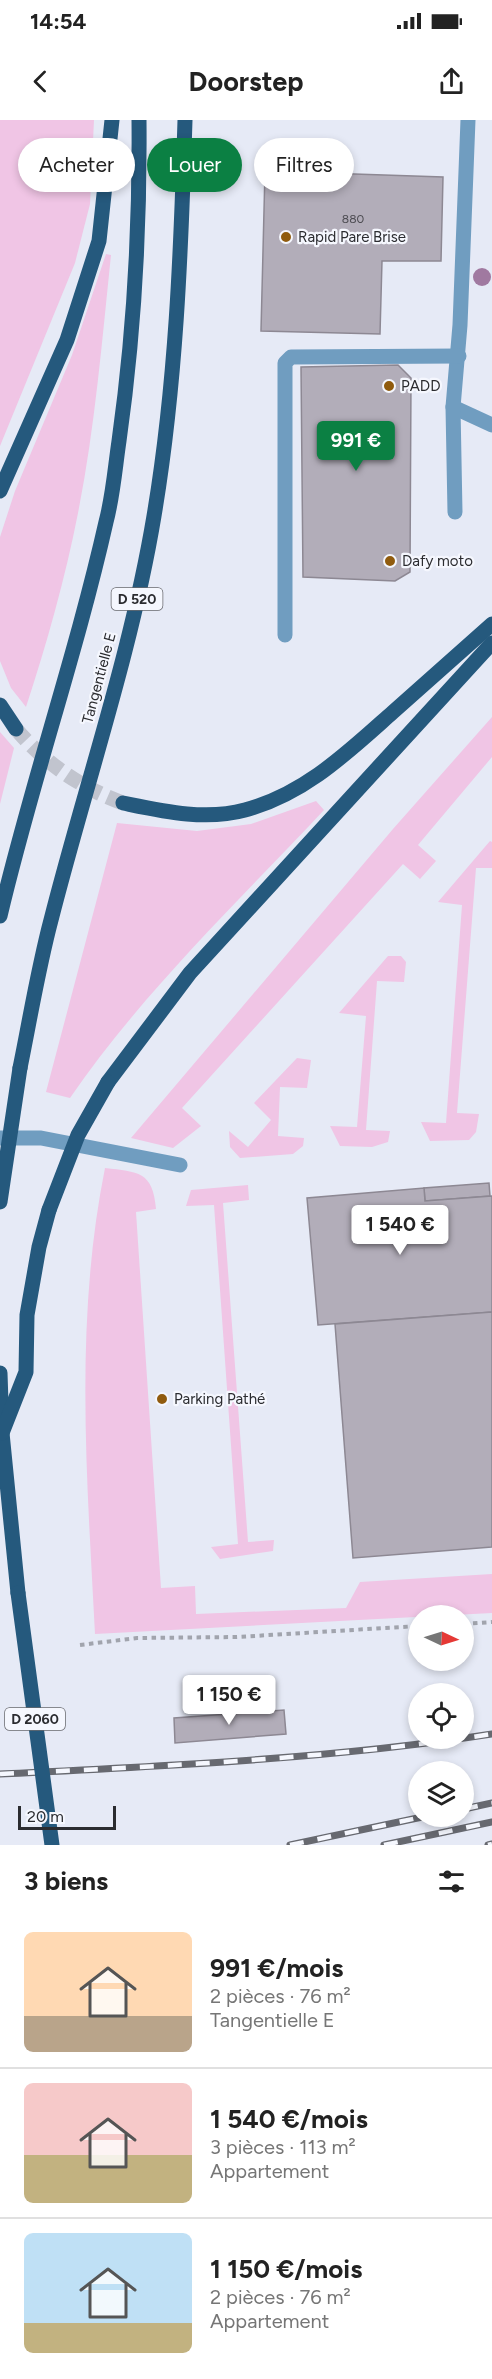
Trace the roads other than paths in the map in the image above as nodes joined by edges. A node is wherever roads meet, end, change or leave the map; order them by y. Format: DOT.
graph roads {
  1 [pos="112,120"];
  2 [pos="139,120"];
  3 [pos="184,120"];
  4 [pos="468,120"];
  5 [pos="459,356"];
  6 [pos="453,407"];
  7 [pos="492,425"];
  8 [pos="0,491"];
  9 [pos="455,512"];
  10 [pos="492,624"];
  11 [pos="285,635"];
  12 [pos="492,643"];
  13 [pos="0,705"];
  14 [pos="16,729"];
  15 [pos="123,803"];
  16 [pos="0,916"];
  17 [pos="0,1138"];
  18 [pos="180,1165"];
  19 [pos="0,1202"];
  20 [pos="0,1373"];
  21 [pos="2,1433"];
  22 [pos="52,1845"];
  1 -- 8 [label="main road"];
  2 -- 16 [label="main road, D 520"];
  3 -- 19 [label="main road, Tangentielle E / D 520, bridge"];
  4 -- 5 [label="lane"];
  5 -- 6 [label="lane"];
  5 -- 11 [label="lane"];
  6 -- 7 [label="lane"];
  6 -- 9 [label="lane"];
  10 -- 15 [label="main road"];
  12 -- 21 [label="main road, bridge"];
  13 -- 14 [label="main road"];
  17 -- 18 [label="lane"];
  20 -- 21 [label="main road"];
  21 -- 22 [label="main road, D 2060, bridge"];
}
